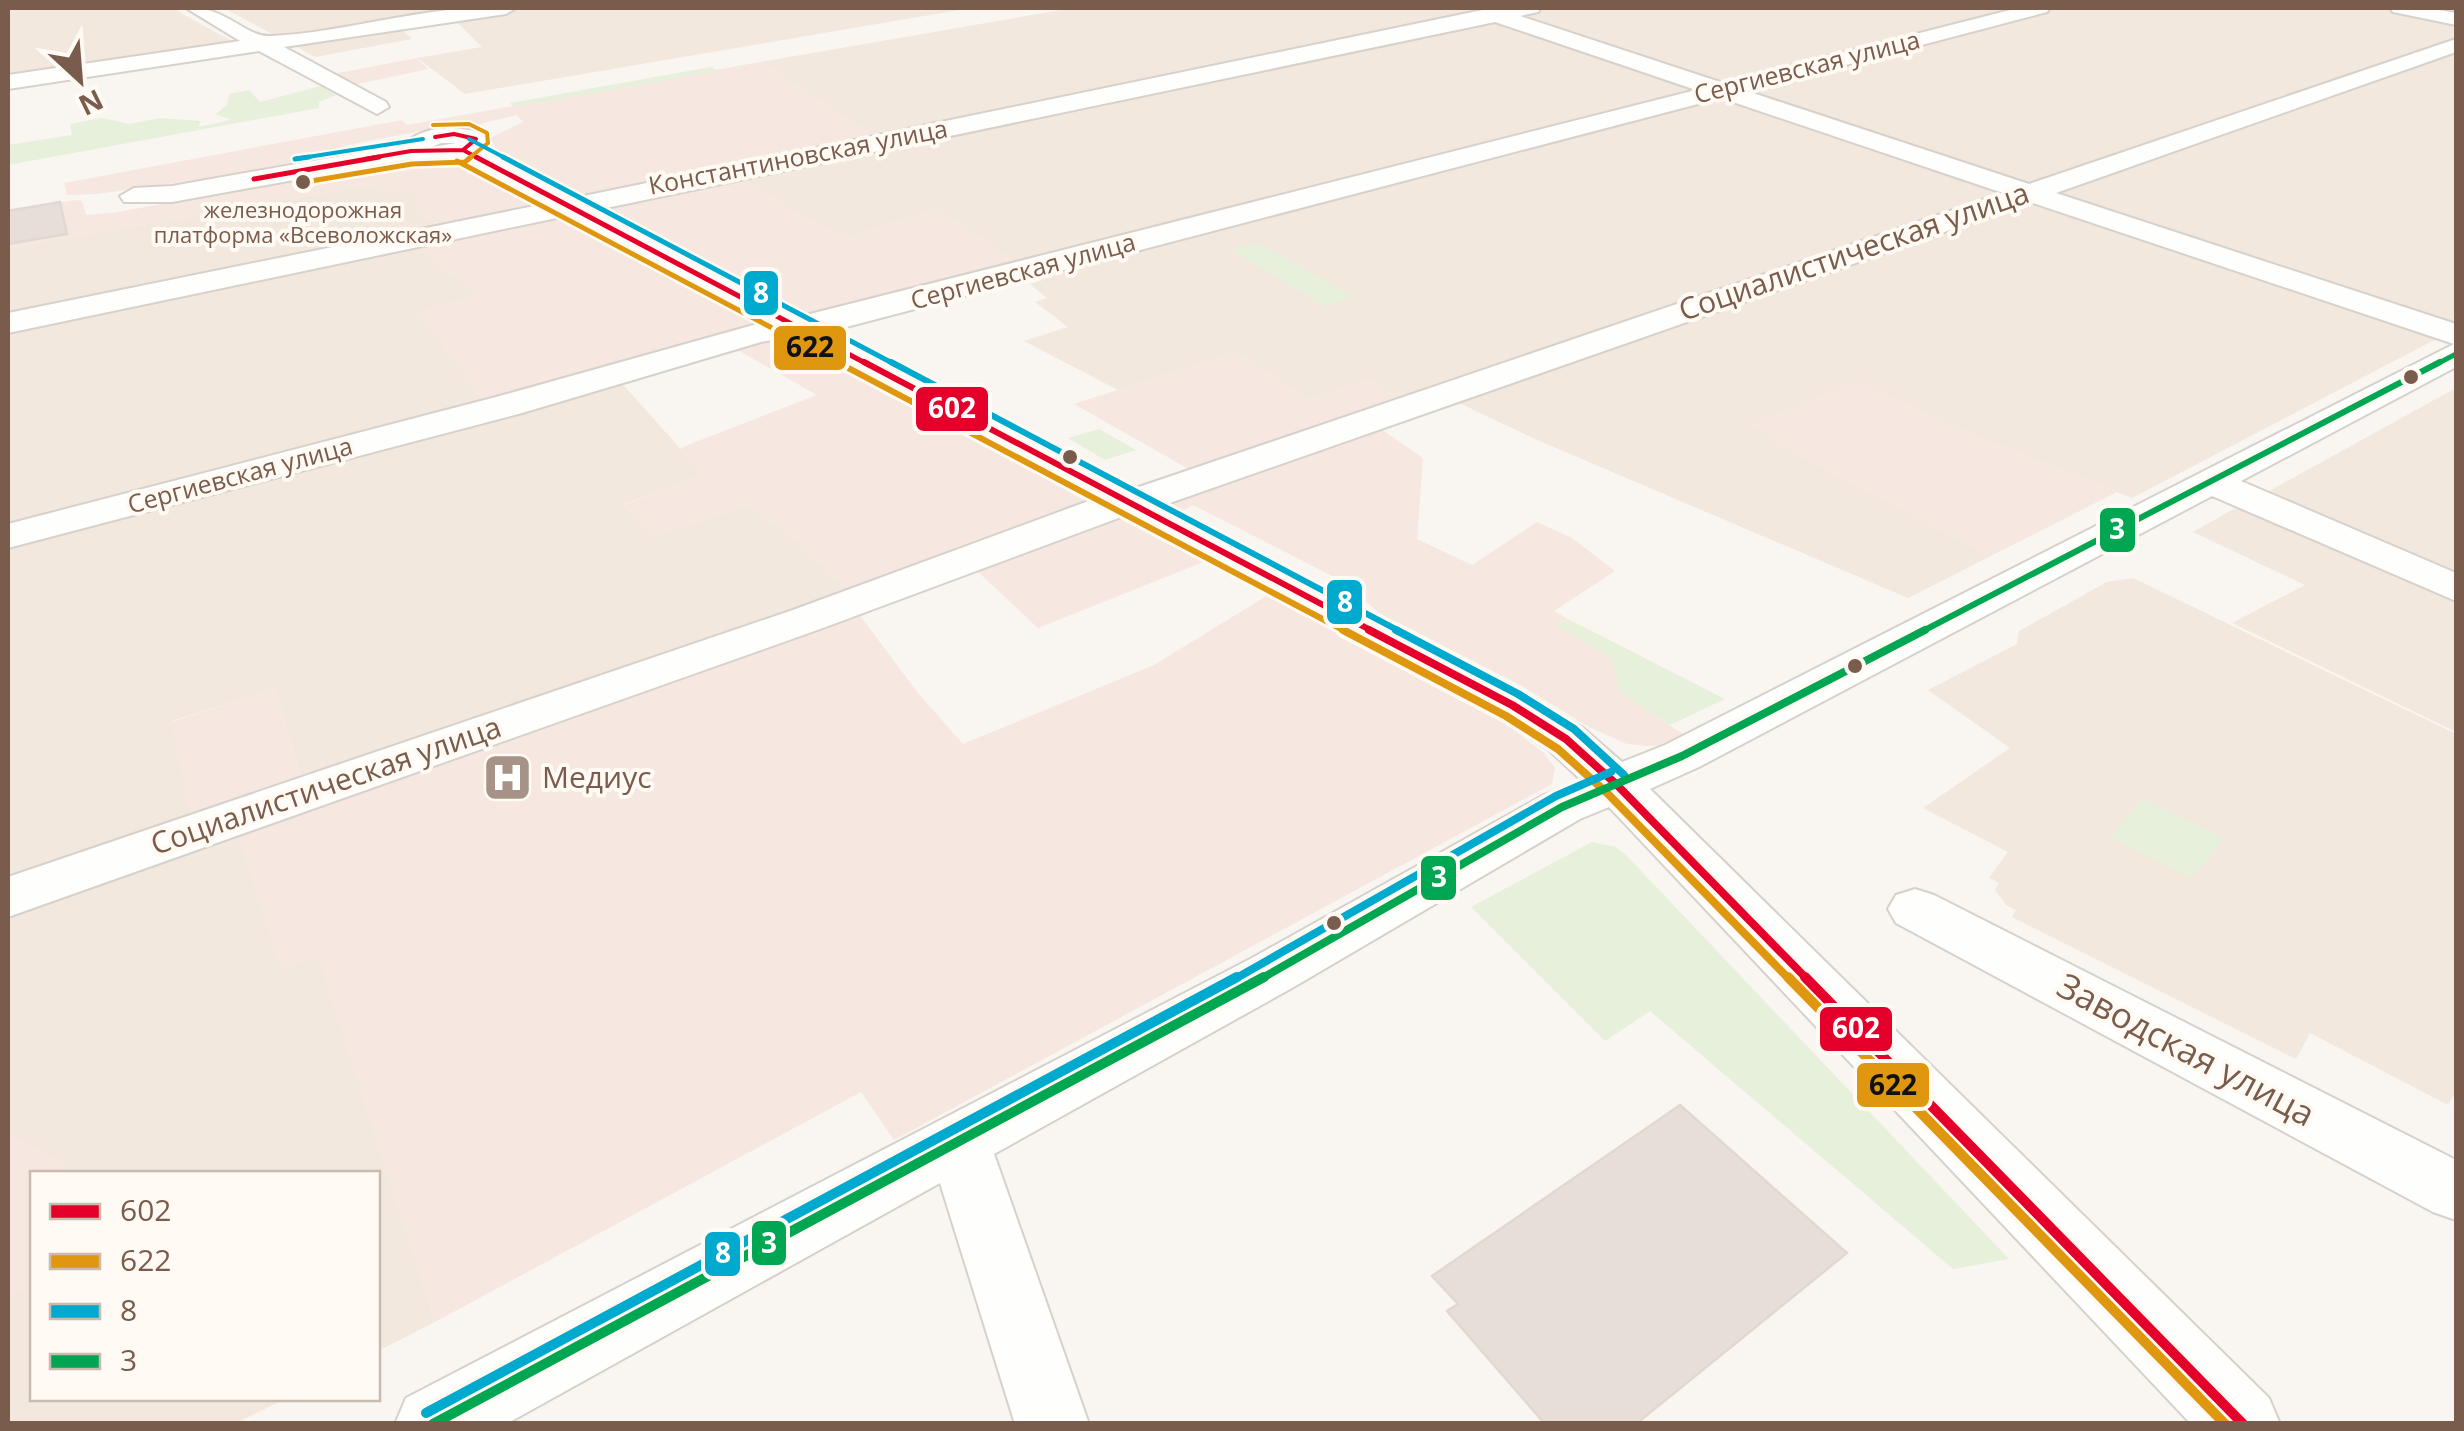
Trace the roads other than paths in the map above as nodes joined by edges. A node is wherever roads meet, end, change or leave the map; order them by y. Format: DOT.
graph roads {
  1 [pos="196,8"];
  2 [pos="506,8"];
  3 [pos="1532,8"];
  4 [pos="2040,8"];
  5 [pos="2400,8"];
  6 [pos="1483,11"];
  7 [pos="2456,19"];
  8 [pos="264,44"];
  9 [pos="2456,45"];
  10 [pos="74,72"];
  11 [pos="8,82"];
  12 [pos="1716,90"];
  13 [pos="8,93"];
  14 [pos="377,107"];
  15 [pos="2023,192"];
  16 [pos="134,196"];
  17 [pos="571,204"];
  18 [pos="8,323"];
  19 [pos="798,327"];
  20 [pos="2456,335"];
  21 [pos="2456,354"];
  22 [pos="2211,482"];
  23 [pos="1130,502"];
  24 [pos="8,536"];
  25 [pos="2456,588"];
  26 [pos="1616,784"];
  27 [pos="8,896"];
  28 [pos="1915,909"];
  29 [pos="957,1142"];
  30 [pos="2456,1192"];
  31 [pos="432,1424"];
  32 [pos="1052,1424"];
  33 [pos="2243,1424"];
  1 -- 8 [label="street"];
  2 -- 8 [label="street"];
  3 -- 6 [label="street, Константиновская улица"];
  4 -- 12 [label="street, Сергиевская улица"];
  5 -- 7 [label="street"];
  6 -- 12 [label="street"];
  6 -- 17 [label="street, Константиновская улица"];
  8 -- 10 [label="street"];
  8 -- 14 [label="street"];
  9 -- 15 [label="street, Социалистическая улица"];
  10 -- 11 [label="street"];
  10 -- 13 [label="street"];
  12 -- 15 [label="street"];
  12 -- 19 [label="street, Сергиевская улица"];
  15 -- 20 [label="street"];
  15 -- 23 [label="street, Социалистическая улица"];
  16 -- 17 [label="street"];
  17 -- 18 [label="street, Константиновская улица"];
  17 -- 19 [label="street"];
  19 -- 23 [label="street"];
  19 -- 24 [label="street, Сергиевская улица"];
  21 -- 22 [label="street"];
  22 -- 25 [label="street"];
  22 -- 26 [label="street"];
  23 -- 26 [label="street"];
  23 -- 27 [label="street, Социалистическая улица"];
  26 -- 29 [label="street"];
  26 -- 33 [label="street"];
  28 -- 30 [label="street, Заводская улица"];
  29 -- 31 [label="street"];
  29 -- 32 [label="street"];
}
